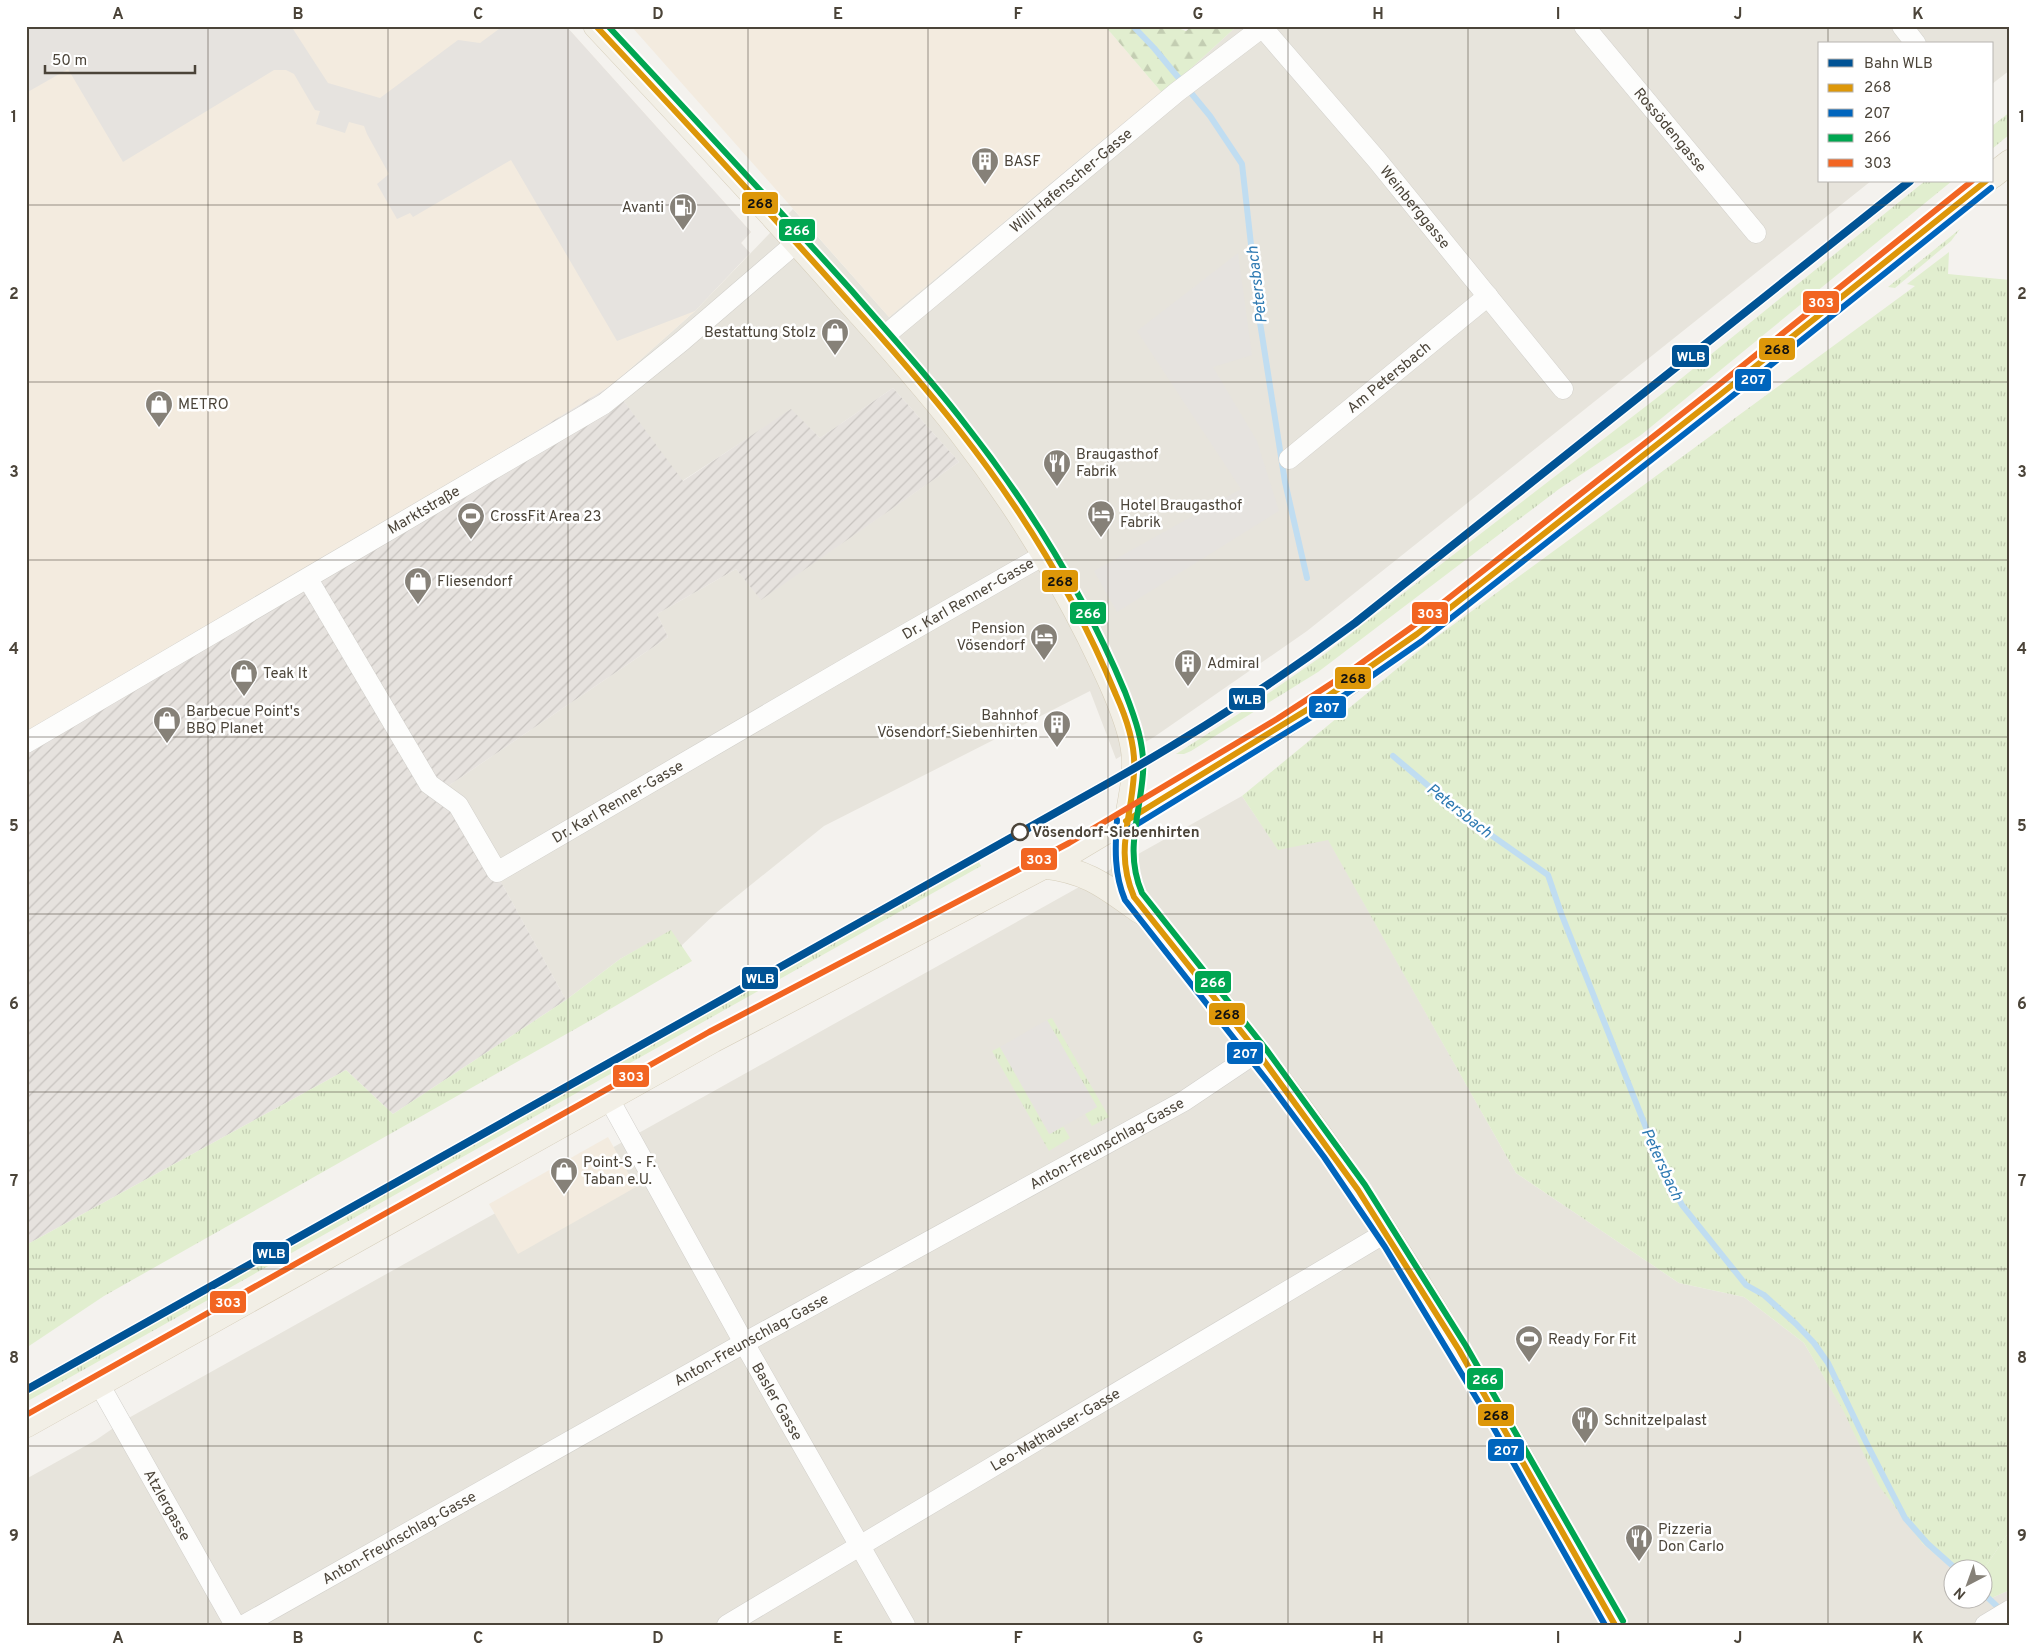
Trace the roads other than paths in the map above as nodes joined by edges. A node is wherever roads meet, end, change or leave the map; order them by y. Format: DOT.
graph roads {
  1 [pos="596,26"];
  2 [pos="1584,26"];
  3 [pos="1902,26"];
  4 [pos="1264,27"];
  5 [pos="1914,42"];
  6 [pos="2010,162"];
  7 [pos="1994,174"];
  8 [pos="1985,182"];
  9 [pos="1756,233"];
  10 [pos="797,242"];
  11 [pos="1488,296"];
  12 [pos="882,338"];
  13 [pos="1563,389"];
  14 [pos="1289,459"];
  15 [pos="1044,555"];
  16 [pos="308,579"];
  17 [pos="26,743"];
  18 [pos="1126,821"];
  19 [pos="1044,866"];
  20 [pos="1148,916"];
  21 [pos="1257,1052"];
  22 [pos="609,1099"];
  23 [pos="1386,1233"];
  24 [pos="744,1343"];
  25 [pos="99,1384"];
  26 [pos="26,1425"];
  27 [pos="861,1545"];
  28 [pos="235,1625"];
  29 [pos="244,1625"];
  30 [pos="727,1625"];
  31 [pos="905,1625"];
  32 [pos="1616,1625"];
  1 -- 10 [label="main road"];
  2 -- 9 [label="street, Rossödengasse"];
  3 -- 5 [label="street"];
  4 -- 11 [label="street, Weinberggasse"];
  4 -- 12 [label="street, Willi Hafenscher-Gasse"];
  6 -- 7 [label="main road"];
  8 -- 18 [label="main road"];
  10 -- 12 [label="main road"];
  10 -- 16 [label="street, Marktstraße"];
  11 -- 13 [label="street, Weinberggasse"];
  11 -- 14 [label="street, Am Petersbach"];
  12 -- 15 [label="main road"];
  15 -- 16 [label="street, Dr. Karl Renner-Gasse"];
  15 -- 18 [label="main road"];
  16 -- 17 [label="street, Marktstraße"];
  18 -- 19 [label="main road"];
  18 -- 20 [label="main road"];
  19 -- 20 [label="main road"];
  19 -- 22 [label="main road"];
  20 -- 21 [label="main road"];
  21 -- 23 [label="main road"];
  21 -- 24 [label="street, Anton-Freunschlag-Gasse"];
  22 -- 24 [label="street, Basler Gasse"];
  22 -- 25 [label="main road"];
  23 -- 27 [label="street, Leo-Mathauser-Gasse"];
  23 -- 32 [label="main road"];
  24 -- 27 [label="street, Basler Gasse"];
  24 -- 29 [label="street, Anton-Freunschlag-Gasse"];
  25 -- 26 [label="main road"];
  25 -- 28 [label="street, Atzlergasse"];
  27 -- 30 [label="street, Leo-Mathauser-Gasse"];
  27 -- 31 [label="street, Basler Gasse"];
}
